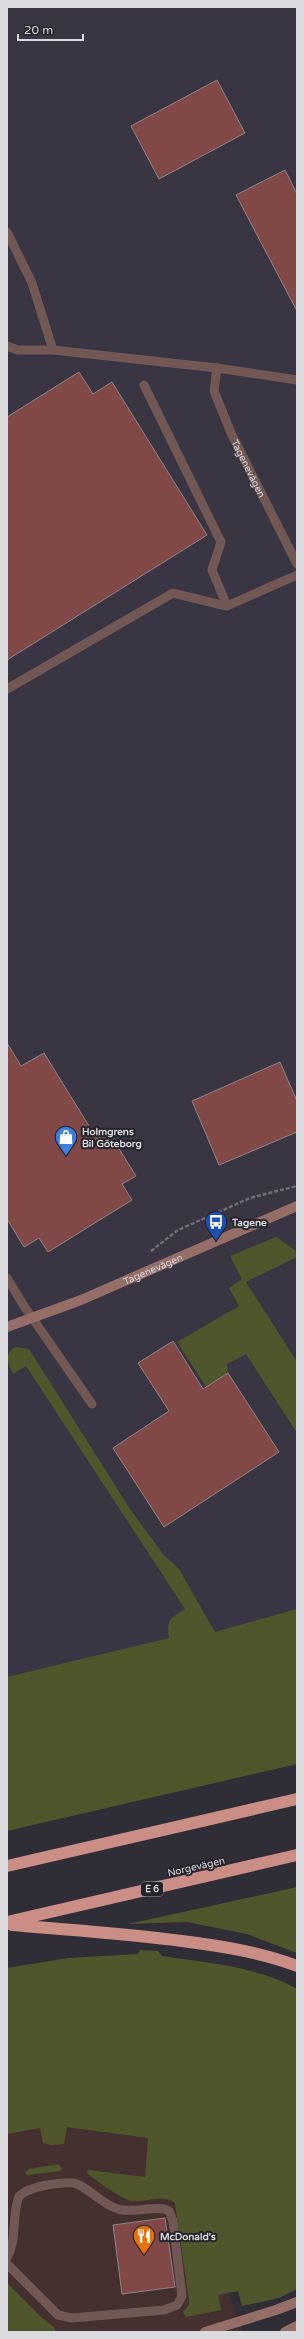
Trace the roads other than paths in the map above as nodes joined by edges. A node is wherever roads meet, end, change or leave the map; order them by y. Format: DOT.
graph roads {
  1 [pos="7,232"];
  2 [pos="7,346"];
  3 [pos="52,350"];
  4 [pos="217,368"];
  5 [pos="297,380"];
  6 [pos="144,385"];
  7 [pos="297,564"];
  8 [pos="297,574"];
  9 [pos="227,606"];
  10 [pos="7,689"];
  11 [pos="296,1208"];
  12 [pos="7,1278"];
  13 [pos="32,1318"];
  14 [pos="7,1327"];
  15 [pos="92,1404"];
  16 [pos="297,1799"];
  17 [pos="297,1855"];
  18 [pos="7,1866"];
  19 [pos="7,1923"];
  20 [pos="297,1966"];
  21 [pos="7,2258"];
  22 [pos="7,2264"];
  23 [pos="297,2302"];
  24 [pos="297,2326"];
  25 [pos="204,2332"];
  26 [pos="285,2332"];
  1 -- 3 [label="lane"];
  2 -- 3 [label="lane"];
  3 -- 4 [label="lane"];
  4 -- 5 [label="lane"];
  4 -- 7 [label="lane, Tagenevägen"];
  6 -- 9 [label="lane"];
  8 -- 9 [label="lane"];
  9 -- 10 [label="lane"];
  11 -- 13 [label="street, Tagenevägen"];
  12 -- 13 [label="lane"];
  13 -- 14 [label="street, Tagenevägen"];
  13 -- 15 [label="lane"];
  16 -- 18 [label="highway"];
  17 -- 19 [label="highway, Norgevägen / E 6"];
  19 -- 20 [label="highway"];
  21 -- 22 [label="lane"];
  23 -- 25 [label="street"];
  24 -- 26 [label="street"];
}
